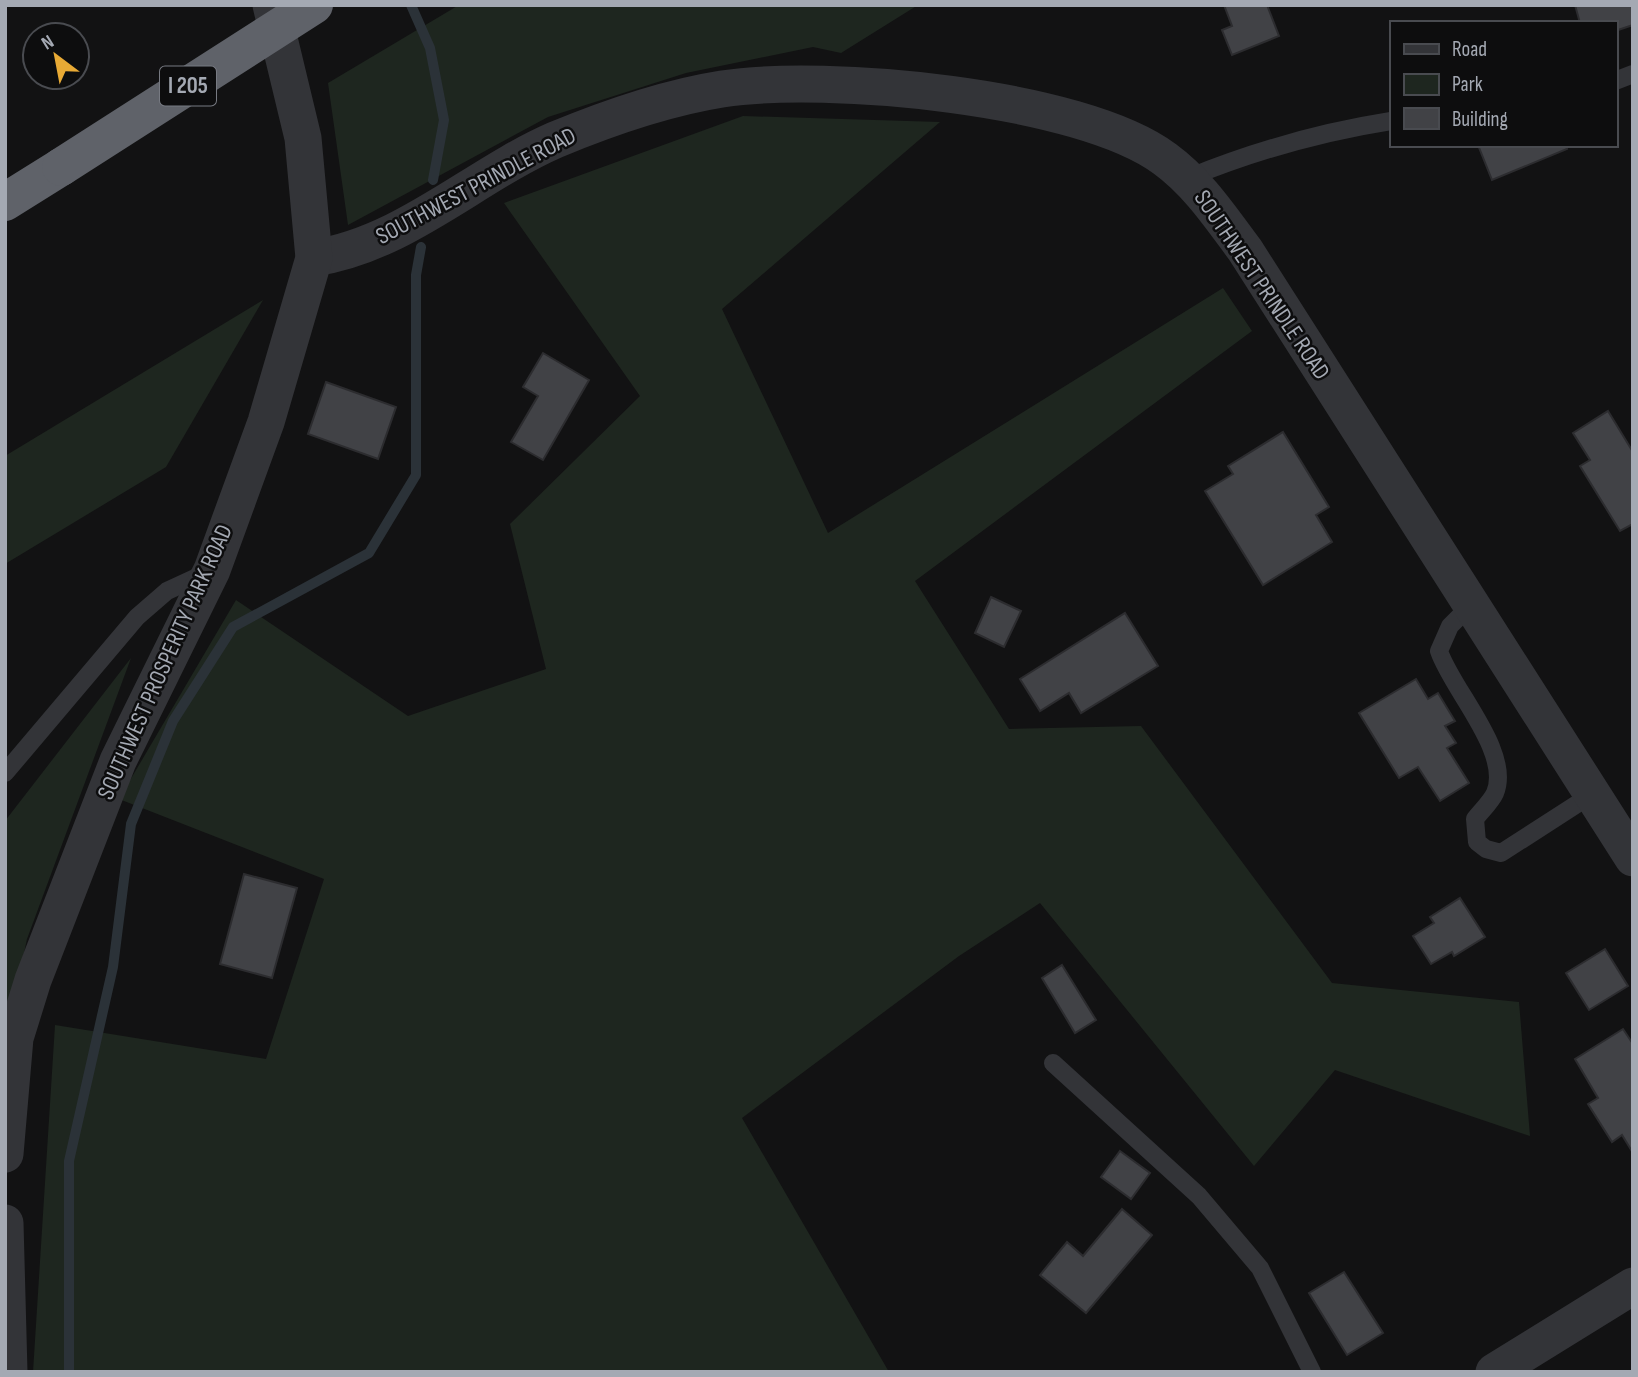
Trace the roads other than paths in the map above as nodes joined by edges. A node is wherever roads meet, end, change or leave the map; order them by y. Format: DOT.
graph roads {
  1 [pos="271,5"];
  2 [pos="314,5"];
  3 [pos="1390,121"];
  4 [pos="1188,178"];
  5 [pos="5,202"];
  6 [pos="314,258"];
  7 [pos="212,570"];
  8 [pos="1471,606"];
  9 [pos="5,773"];
  10 [pos="1591,795"];
  11 [pos="1633,858"];
  12 [pos="1054,1063"];
  13 [pos="5,1154"];
  14 [pos="5,1223"];
  15 [pos="1633,1286"];
  16 [pos="9,1372"];
  17 [pos="1312,1372"];
  18 [pos="1494,1372"];
  1 -- 6 [label="street, SOUTHWEST PROSPERITY PARK ROAD"];
  2 -- 5 [label="highway, I 205, bridge"];
  3 -- 4 [label="lane"];
  4 -- 6 [label="street, SOUTHWEST PRINDLE ROAD"];
  4 -- 8 [label="street, SOUTHWEST PRINDLE ROAD"];
  6 -- 7 [label="street, SOUTHWEST PROSPERITY PARK ROAD"];
  7 -- 9 [label="lane"];
  7 -- 13 [label="street, SOUTHWEST PROSPERITY PARK ROAD"];
  8 -- 10 [label="street, SOUTHWEST PRINDLE ROAD"];
  8 -- 10 [label="lane"];
  10 -- 11 [label="street, SOUTHWEST PRINDLE ROAD"];
  12 -- 17 [label="lane"];
  14 -- 16 [label="street"];
  15 -- 18 [label="street"];
}
